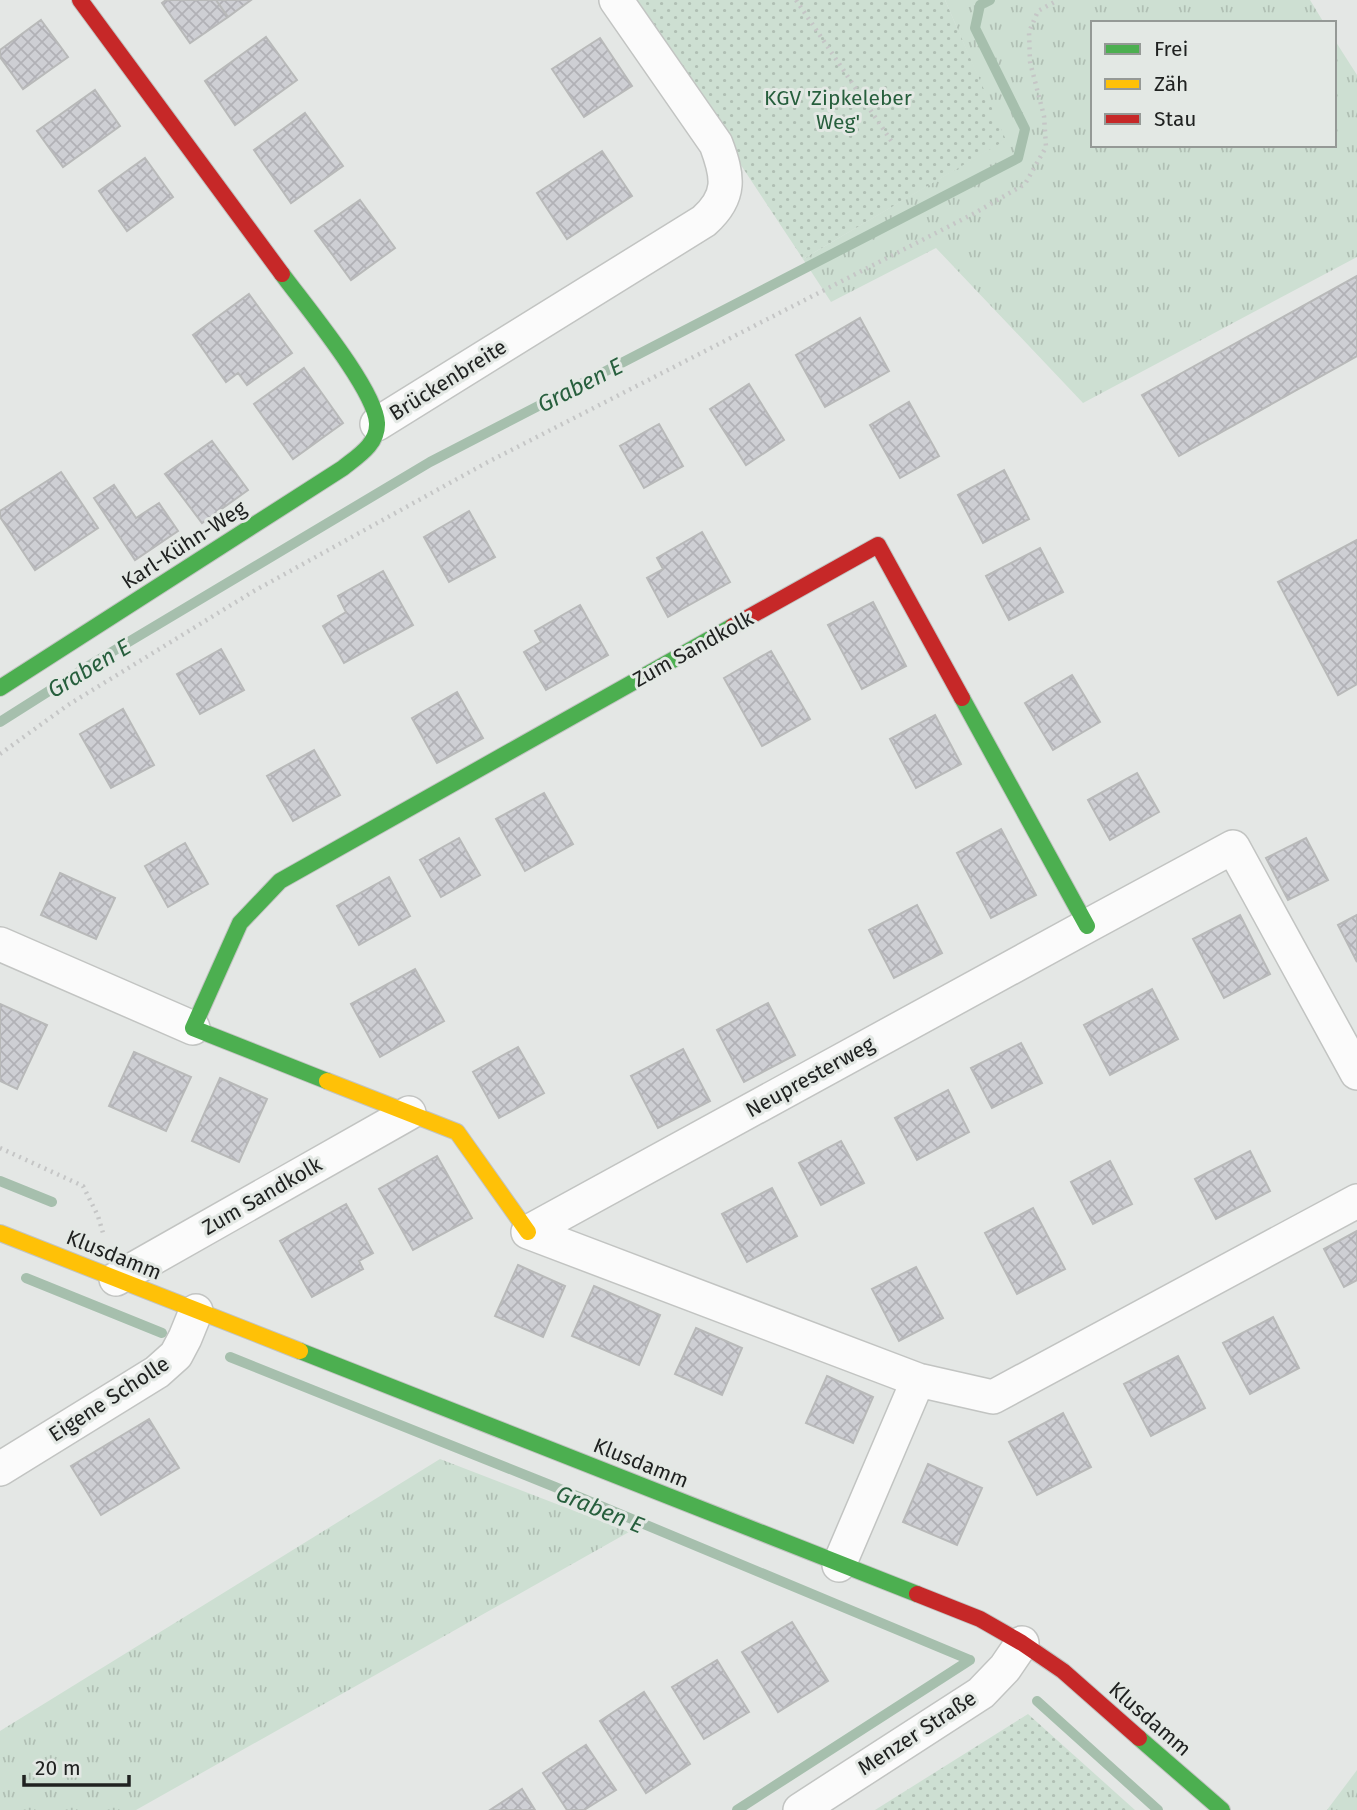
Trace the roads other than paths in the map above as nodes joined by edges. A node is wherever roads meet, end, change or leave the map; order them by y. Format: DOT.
graph roads {
  1 [pos="80,0"];
  2 [pos="616,0"];
  3 [pos="377,425"];
  4 [pos="0,688"];
  5 [pos="1087,926"];
  6 [pos="0,944"];
  7 [pos="193,1028"];
  8 [pos="1357,1073"];
  9 [pos="409,1113"];
  10 [pos="1357,1201"];
  11 [pos="528,1232"];
  12 [pos="0,1233"];
  13 [pos="116,1279"];
  14 [pos="196,1311"];
  15 [pos="918,1380"];
  16 [pos="0,1469"];
  17 [pos="839,1564"];
  18 [pos="1022,1643"];
  19 [pos="800,1810"];
  20 [pos="1222,1810"];
  1 -- 3 [label="street, Brückenbreite"];
  2 -- 3 [label="street, Brückenbreite"];
  3 -- 4 [label="street, Karl-Kühn-Weg"];
  5 -- 7 [label="street, Zum Sandkolk"];
  5 -- 8 [label="street, Neupresterweg"];
  5 -- 11 [label="street, Neupresterweg"];
  6 -- 7 [label="street"];
  7 -- 9 [label="street"];
  9 -- 11 [label="street"];
  9 -- 13 [label="street, Zum Sandkolk"];
  10 -- 15 [label="street"];
  11 -- 15 [label="street"];
  12 -- 13 [label="street, Klusdamm"];
  13 -- 14 [label="street, Klusdamm"];
  14 -- 16 [label="street, Eigene Scholle"];
  14 -- 17 [label="street, Klusdamm"];
  15 -- 17 [label="street"];
  17 -- 18 [label="street, Klusdamm"];
  18 -- 19 [label="street, Menzer Straße"];
  18 -- 20 [label="street, Klusdamm"];
}
